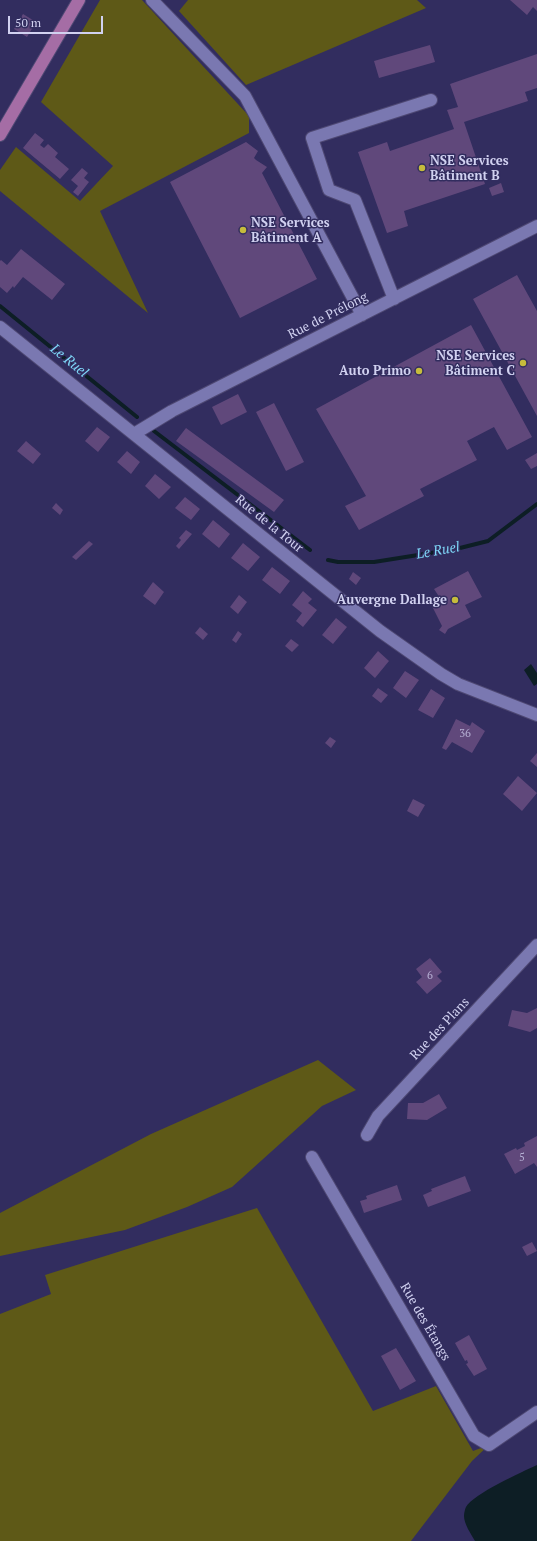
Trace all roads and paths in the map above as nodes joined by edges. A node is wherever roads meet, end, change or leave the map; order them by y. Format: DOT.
graph roads {
  1 [pos="79,0"];
  2 [pos="152,0"];
  3 [pos="432,100"];
  4 [pos="0,135"];
  5 [pos="537,226"];
  6 [pos="394,299"];
  7 [pos="362,315"];
  8 [pos="0,327"];
  9 [pos="134,434"];
  10 [pos="537,715"];
  11 [pos="537,945"];
  12 [pos="367,1135"];
  13 [pos="312,1157"];
  14 [pos="537,1412"];
  1 -- 4 [label="main road"];
  2 -- 7 [label="street"];
  3 -- 6 [label="street"];
  5 -- 6 [label="street, Rue de Prélong"];
  6 -- 7 [label="street, Rue de Prélong"];
  7 -- 9 [label="street, Rue de Prélong"];
  8 -- 9 [label="street, Rue de la Tour"];
  9 -- 10 [label="street, Rue de la Tour"];
  11 -- 12 [label="street, Rue des Plans"];
  13 -- 14 [label="street, Rue des Étangs"];
}
